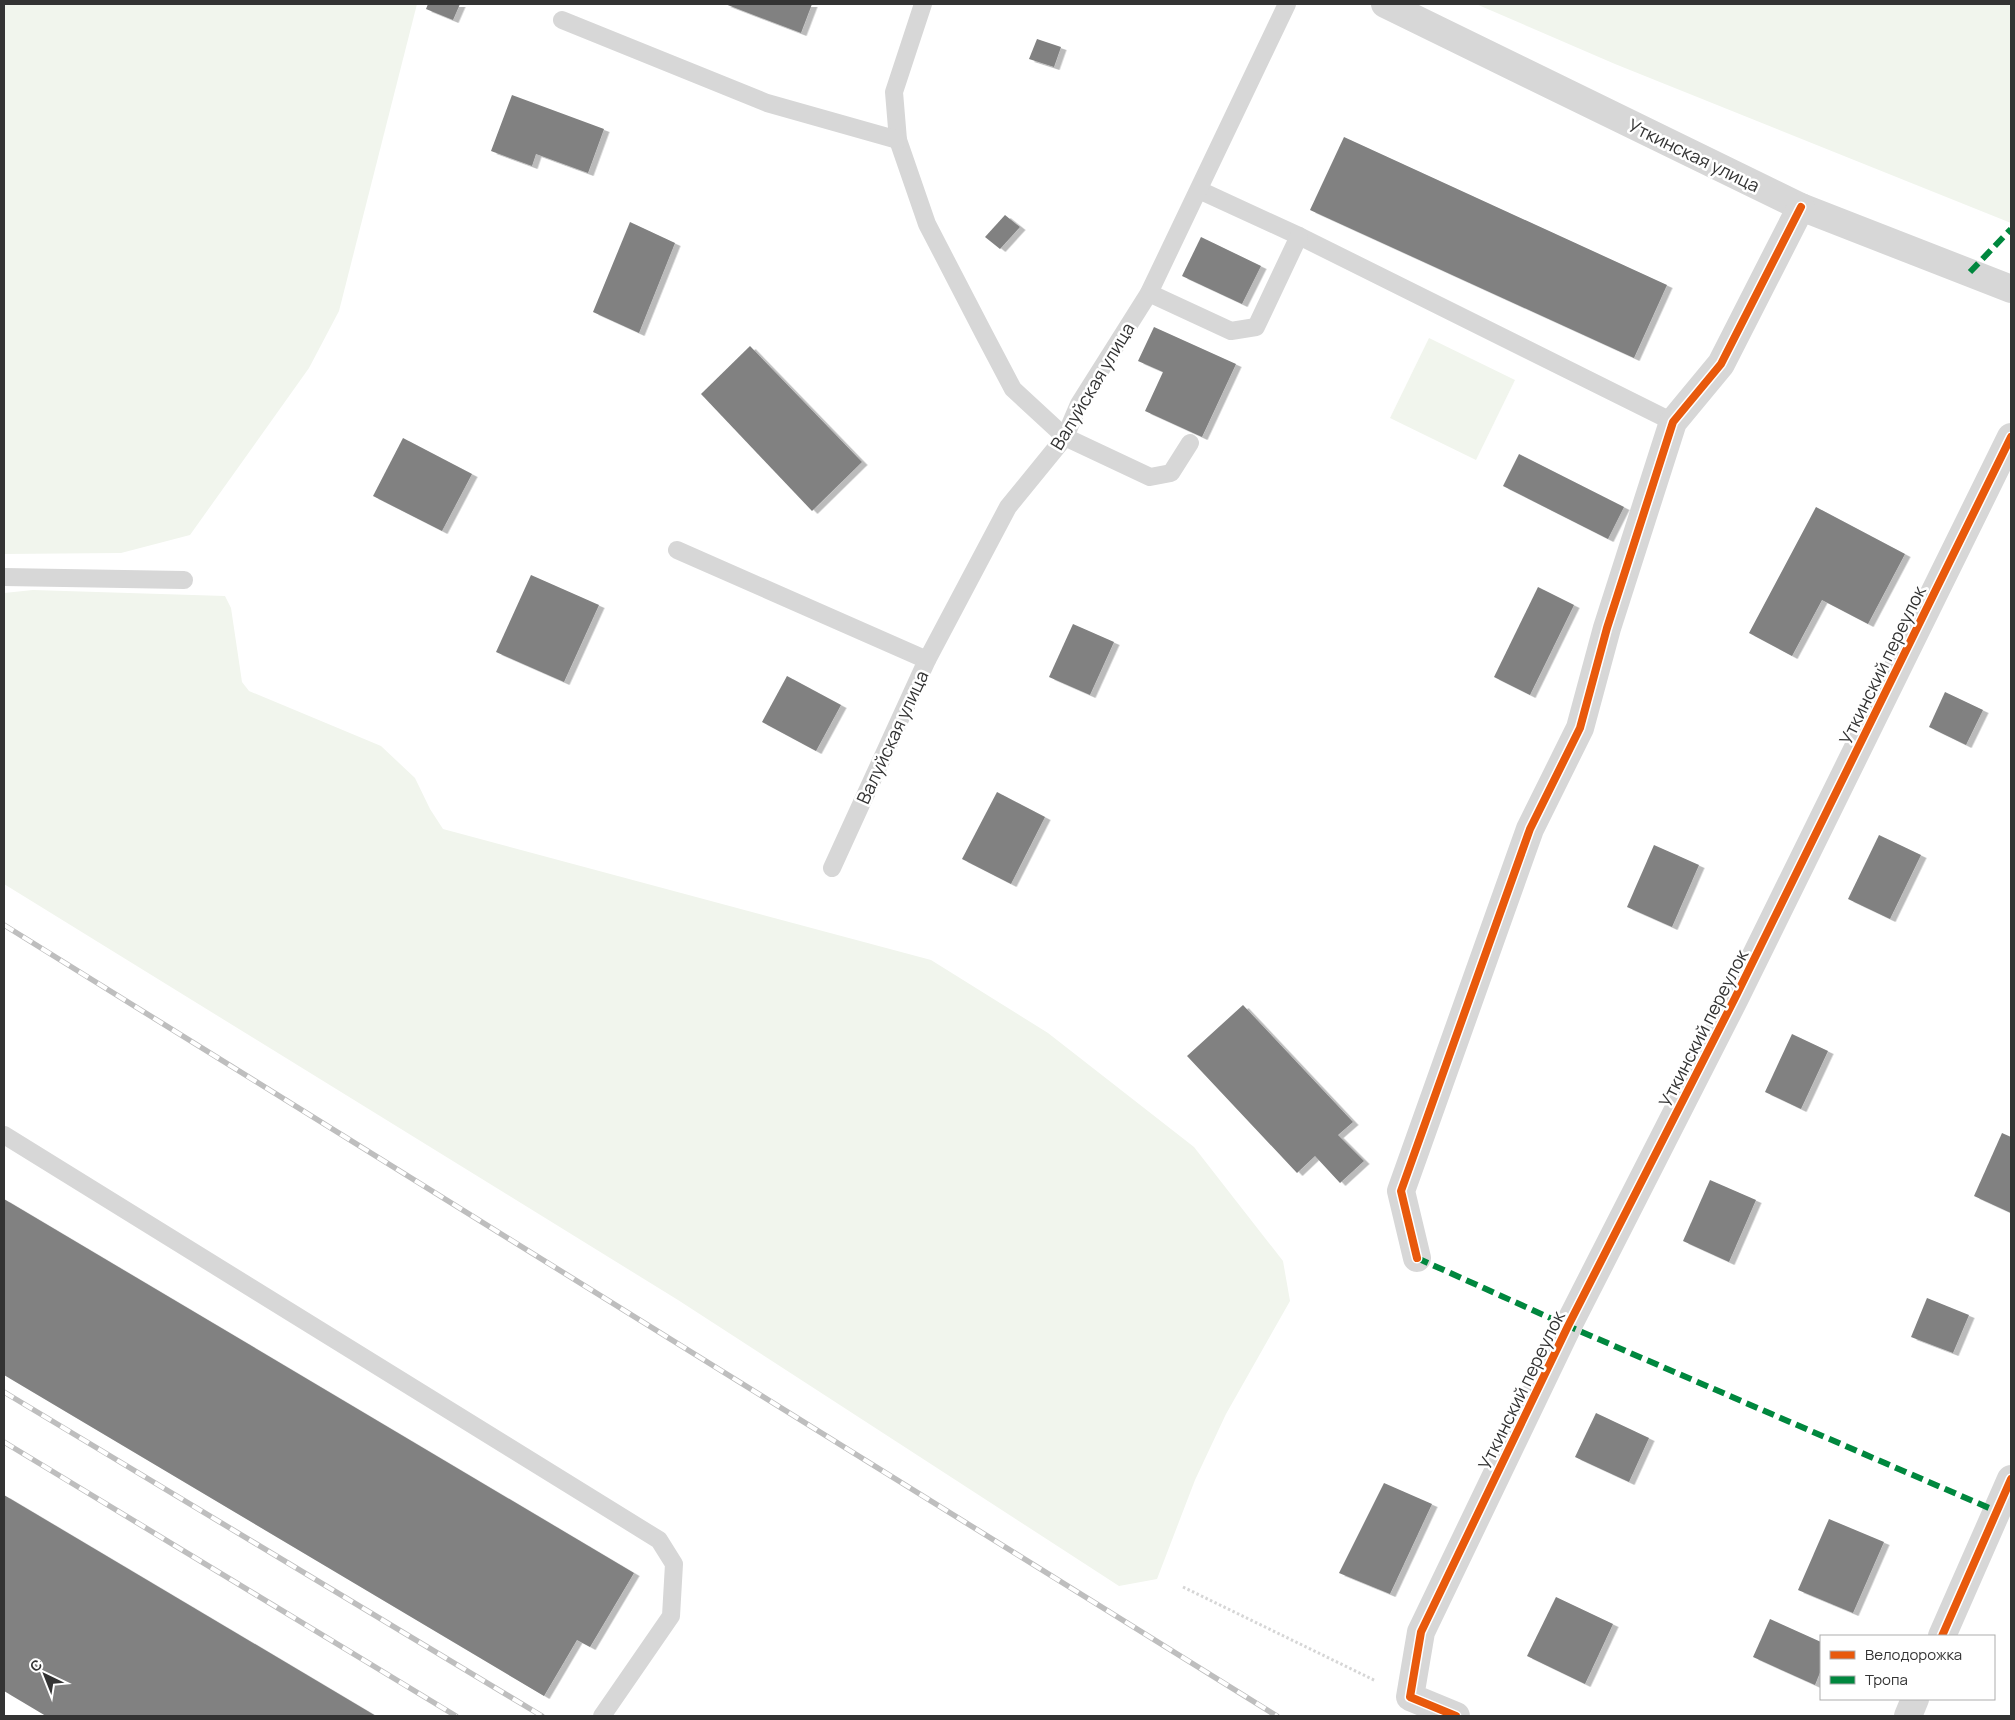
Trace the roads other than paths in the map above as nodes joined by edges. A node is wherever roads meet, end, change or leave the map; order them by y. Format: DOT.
graph roads {
  1 [pos="923,4"];
  2 [pos="1287,4"];
  3 [pos="1385,4"];
  4 [pos="562,20"];
  5 [pos="898,140"];
  6 [pos="1199,190"];
  7 [pos="1801,207"];
  8 [pos="1299,236"];
  9 [pos="2011,289"];
  10 [pos="1149,293"];
  11 [pos="1673,422"];
  12 [pos="1065,437"];
  13 [pos="2011,437"];
  14 [pos="1190,443"];
  15 [pos="678,550"];
  16 [pos="4,577"];
  17 [pos="184,580"];
  18 [pos="927,660"];
  19 [pos="832,868"];
  20 [pos="4,1135"];
  21 [pos="1417,1258"];
  22 [pos="2011,1479"];
  23 [pos="1942,1635"];
  24 [pos="1915,1700"];
  25 [pos="602,1716"];
  26 [pos="1456,1716"];
  27 [pos="1908,1716"];
  1 -- 5 [label="lane"];
  2 -- 6 [label="lane, Валуйская улица"];
  3 -- 7 [label="street, Уткинская улица"];
  4 -- 5 [label="lane"];
  5 -- 12 [label="lane"];
  6 -- 8 [label="lane"];
  6 -- 10 [label="lane, Валуйская улица"];
  7 -- 9 [label="street, Уткинская улица"];
  7 -- 11 [label="street"];
  8 -- 10 [label="lane"];
  8 -- 11 [label="lane"];
  10 -- 12 [label="lane, Валуйская улица"];
  11 -- 21 [label="street"];
  12 -- 14 [label="lane"];
  12 -- 18 [label="lane, Валуйская улица"];
  13 -- 26 [label="street, Уткинский переулок"];
  15 -- 18 [label="lane"];
  16 -- 17 [label="lane"];
  18 -- 19 [label="lane, Валуйская улица"];
  20 -- 25 [label="lane"];
  22 -- 23 [label="street"];
  24 -- 27 [label="street"];
}
